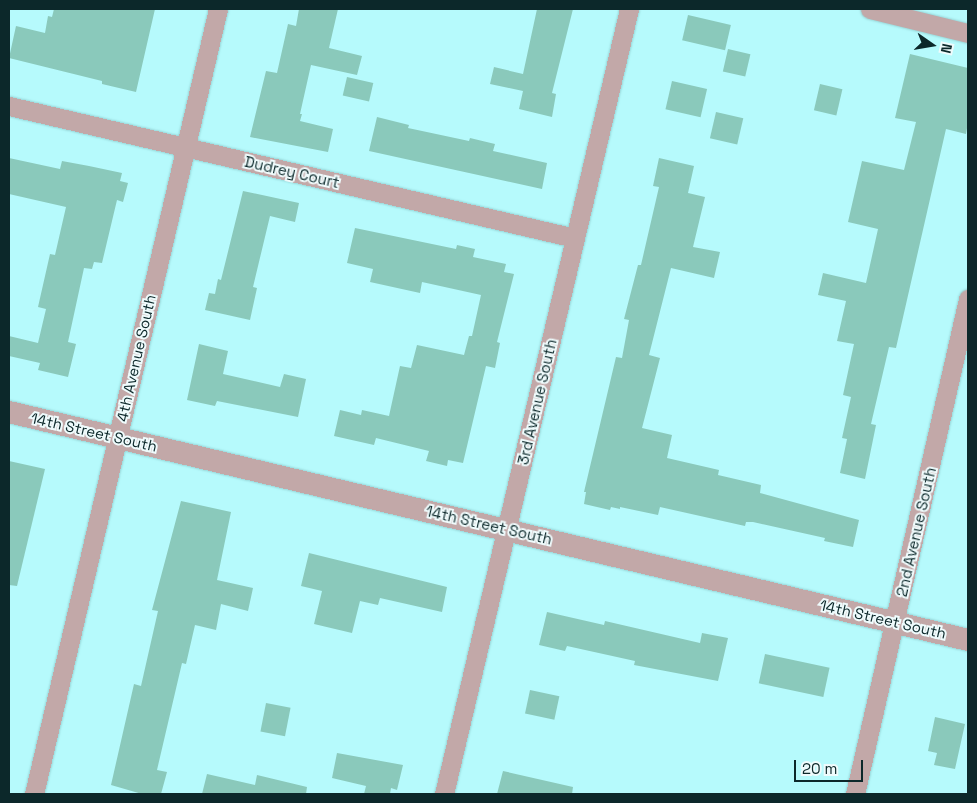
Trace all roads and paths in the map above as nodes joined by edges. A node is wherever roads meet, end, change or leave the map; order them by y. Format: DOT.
graph roads {
  1 [pos="218,9"];
  2 [pos="629,9"];
  3 [pos="870,9"];
  4 [pos="968,33"];
  5 [pos="9,106"];
  6 [pos="186,147"];
  7 [pos="575,238"];
  8 [pos="968,300"];
  9 [pos="9,412"];
  10 [pos="118,438"];
  11 [pos="506,528"];
  12 [pos="895,623"];
  13 [pos="968,640"];
  14 [pos="34,794"];
  15 [pos="444,794"];
  16 [pos="855,794"];
  1 -- 6 [label="street, 4th Avenue South"];
  2 -- 7 [label="street, 3rd Avenue South"];
  3 -- 4 [label="street"];
  5 -- 6 [label="street, Dudrey Court"];
  6 -- 7 [label="street, Dudrey Court"];
  6 -- 10 [label="street, 4th Avenue South"];
  7 -- 11 [label="street, 3rd Avenue South"];
  8 -- 12 [label="street, 2nd Avenue South"];
  9 -- 10 [label="street, 14th Street South"];
  10 -- 11 [label="street, 14th Street South"];
  10 -- 14 [label="street, 4th Avenue South"];
  11 -- 12 [label="street, 14th Street South"];
  11 -- 15 [label="street, 3rd Avenue South"];
  12 -- 13 [label="street, 14th Street South"];
  12 -- 16 [label="street, 2nd Avenue South"];
}
